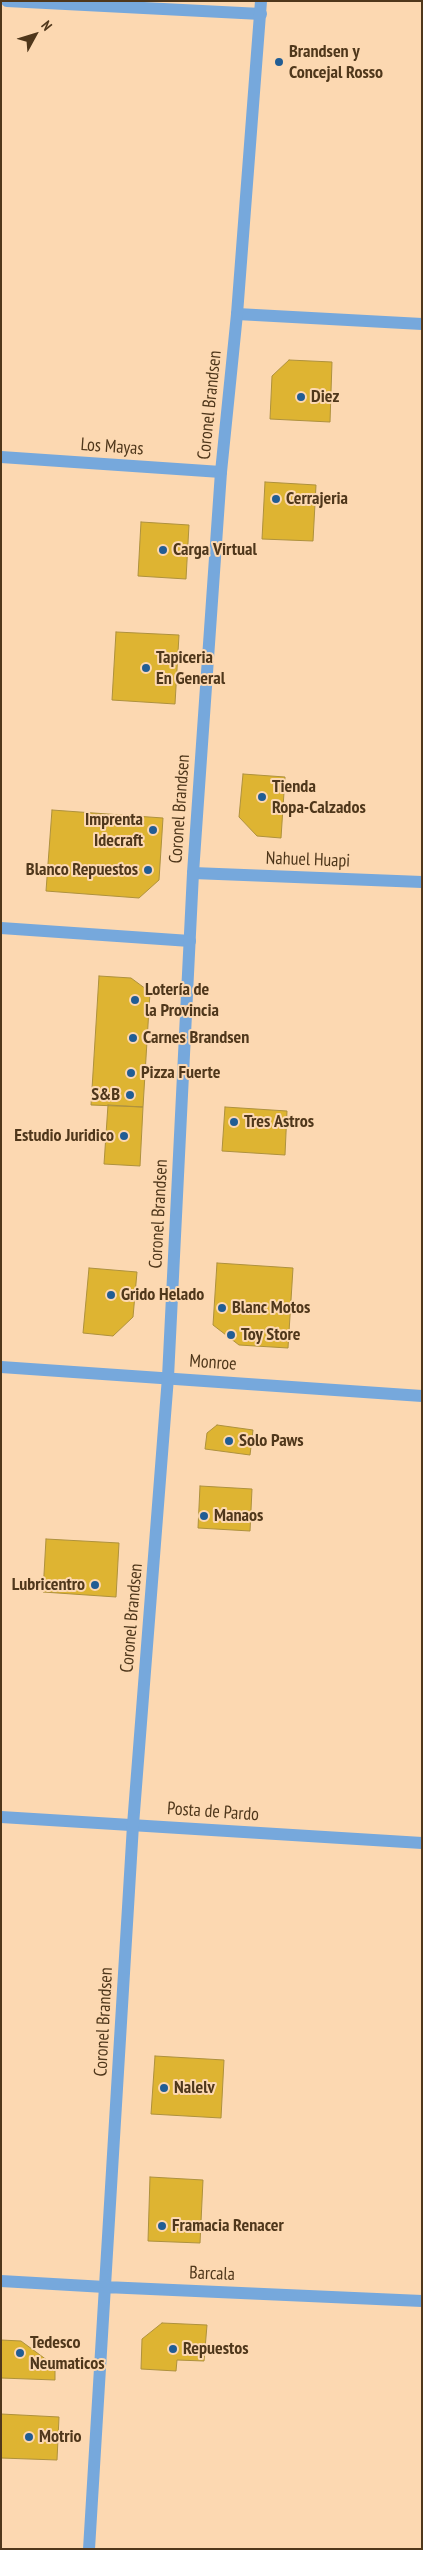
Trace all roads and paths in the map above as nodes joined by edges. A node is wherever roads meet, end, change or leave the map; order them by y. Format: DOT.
graph roads {
  1 [pos="7,1"];
  2 [pos="261,8"];
  3 [pos="237,314"];
  4 [pos="422,324"];
  5 [pos="1,457"];
  6 [pos="221,472"];
  7 [pos="193,873"];
  8 [pos="422,882"];
  9 [pos="1,928"];
  10 [pos="190,941"];
  11 [pos="1,1366"];
  12 [pos="168,1377"];
  13 [pos="422,1396"];
  14 [pos="1,1817"];
  15 [pos="133,1825"];
  16 [pos="422,1843"];
  17 [pos="1,2282"];
  18 [pos="105,2287"];
  19 [pos="422,2301"];
  20 [pos="89,2549"];
  1 -- 2 [label="street"];
  2 -- 3 [label="street, Coronel Brandsen"];
  3 -- 4 [label="street"];
  3 -- 6 [label="street, Coronel Brandsen"];
  5 -- 6 [label="street, Los Mayas"];
  6 -- 7 [label="street, Coronel Brandsen"];
  7 -- 8 [label="street, Nahuel Huapi"];
  7 -- 10 [label="street, Coronel Brandsen"];
  9 -- 10 [label="street"];
  10 -- 12 [label="street, Coronel Brandsen"];
  11 -- 12 [label="street, Monroe"];
  12 -- 13 [label="street, Monroe"];
  12 -- 15 [label="street, Coronel Brandsen"];
  14 -- 15 [label="street, Posta de Pardo"];
  15 -- 16 [label="street, Posta de Pardo"];
  15 -- 18 [label="street, Coronel Brandsen"];
  17 -- 18 [label="street, Barcala"];
  18 -- 19 [label="street, Barcala"];
  18 -- 20 [label="street, Coronel Brandsen"];
}
